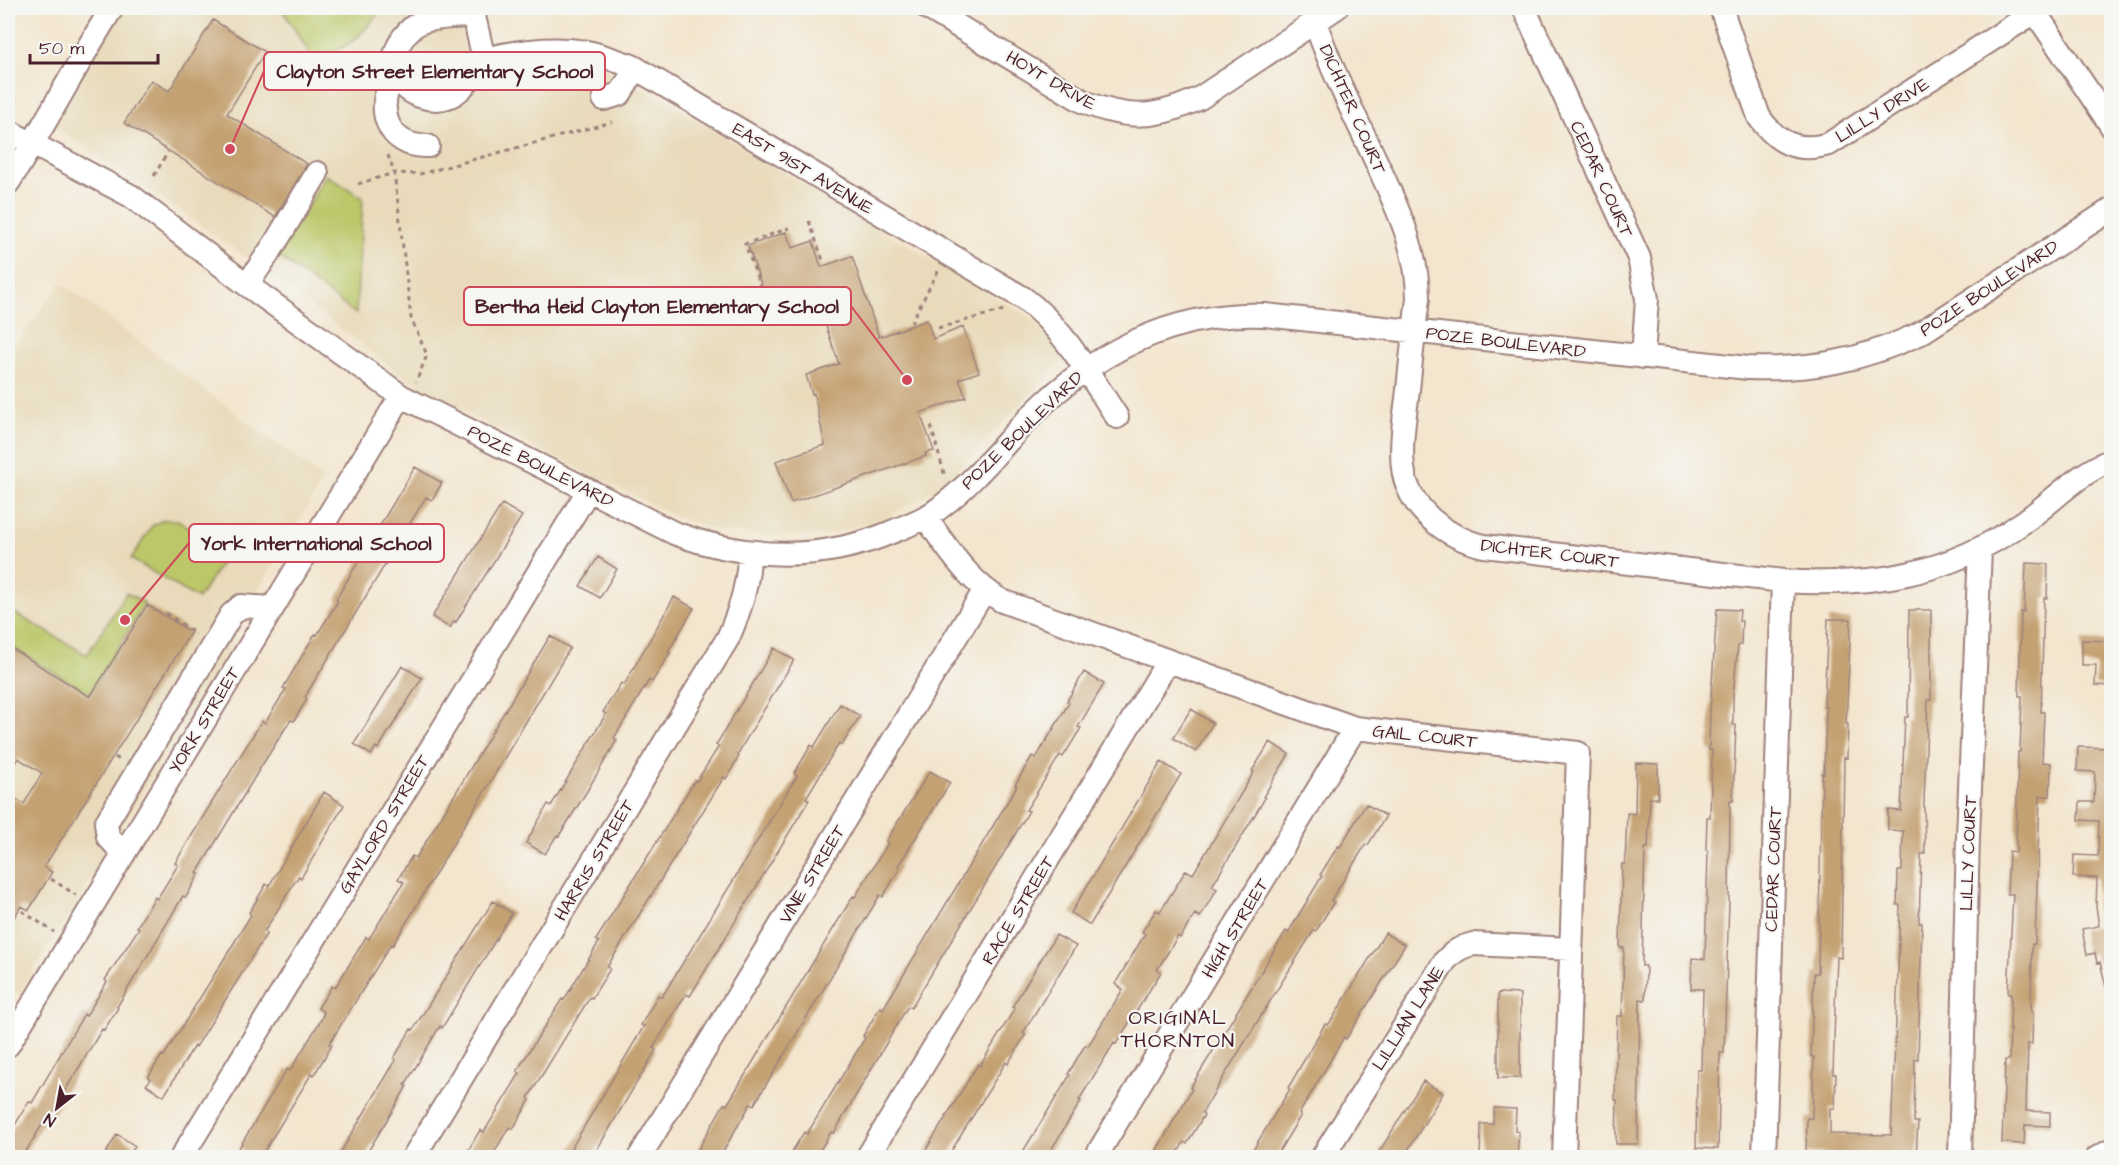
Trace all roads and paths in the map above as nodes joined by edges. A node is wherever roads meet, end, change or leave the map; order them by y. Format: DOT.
graph roads {
  1 [pos="112,8"];
  2 [pos="928,8"];
  3 [pos="1336,8"];
  4 [pos="1524,8"];
  5 [pos="1721,8"];
  6 [pos="2038,10"];
  7 [pos="473,11"];
  8 [pos="1313,15"];
  9 [pos="484,58"];
  10 [pos="636,68"];
  11 [pos="396,74"];
  12 [pos="604,99"];
  13 [pos="612,122"];
  14 [pos="2112,127"];
  15 [pos="8,131"];
  16 [pos="33,143"];
  17 [pos="428,146"];
  18 [pos="387,151"];
  19 [pos="168,152"];
  20 [pos="318,173"];
  21 [pos="394,173"];
  22 [pos="154,176"];
  23 [pos="8,183"];
  24 [pos="358,184"];
  25 [pos="2112,209"];
  26 [pos="809,221"];
  27 [pos="789,228"];
  28 [pos="824,262"];
  29 [pos="939,269"];
  30 [pos="247,285"];
  31 [pos="1004,310"];
  32 [pos="770,314"];
  33 [pos="911,323"];
  34 [pos="938,328"];
  35 [pos="1414,331"];
  36 [pos="1643,357"];
  37 [pos="1085,369"];
  38 [pos="408,390"];
  39 [pos="1118,417"];
  40 [pos="931,426"];
  41 [pos="2112,460"];
  42 [pos="945,477"];
  43 [pos="588,490"];
  44 [pos="926,518"];
  45 [pos="1980,549"];
  46 [pos="749,553"];
  47 [pos="1783,581"];
  48 [pos="984,591"];
  49 [pos="272,608"];
  50 [pos="166,613"];
  51 [pos="213,645"];
  52 [pos="1168,662"];
  53 [pos="1355,728"];
  54 [pos="123,854"];
  55 [pos="51,879"];
  56 [pos="93,905"];
  57 [pos="22,911"];
  58 [pos="71,942"];
  59 [pos="1570,949"];
  60 [pos="14,1021"];
  61 [pos="8,1045"];
  62 [pos="181,1158"];
  63 [pos="413,1158"];
  64 [pos="639,1158"];
  65 [pos="867,1158"];
  66 [pos="1095,1158"];
  67 [pos="1322,1158"];
  68 [pos="1564,1158"];
  69 [pos="1764,1158"];
  70 [pos="1960,1158"];
  1 -- 16 [label="street"];
  2 -- 8 [label="street, HOYT DRIVE"];
  3 -- 8 [label="street, HOYT DRIVE"];
  4 -- 36 [label="street, CEDAR COURT"];
  5 -- 6 [label="street, LILLY DRIVE"];
  6 -- 14 [label="street"];
  7 -- 9 [label="street"];
  7 -- 11 [label="street"];
  8 -- 35 [label="street, DICHTER COURT"];
  9 -- 10 [label="street, EAST 91ST AVENUE"];
  9 -- 11 [label="street"];
  10 -- 12 [label="street"];
  10 -- 37 [label="street, EAST 91ST AVENUE"];
  11 -- 17 [label="street"];
  13 -- 21 [label="path"];
  15 -- 16 [label="street, POZE BOULEVARD"];
  16 -- 23 [label="street"];
  16 -- 30 [label="street, POZE BOULEVARD"];
  18 -- 21 [label="path"];
  19 -- 22 [label="path"];
  20 -- 30 [label="street"];
  21 -- 24 [label="path"];
  21 -- 38 [label="path"];
  25 -- 36 [label="street, POZE BOULEVARD"];
  26 -- 28 [label="path"];
  27 -- 32 [label="path"];
  29 -- 33 [label="path"];
  30 -- 38 [label="street, POZE BOULEVARD"];
  31 -- 34 [label="path"];
  35 -- 36 [label="street, POZE BOULEVARD"];
  35 -- 37 [label="street, POZE BOULEVARD"];
  35 -- 47 [label="street, DICHTER COURT"];
  37 -- 39 [label="street, EAST 91ST AVENUE"];
  37 -- 44 [label="street, POZE BOULEVARD"];
  38 -- 43 [label="street, POZE BOULEVARD"];
  38 -- 49 [label="street, YORK STREET"];
  40 -- 42 [label="path"];
  41 -- 45 [label="street, DICHTER COURT"];
  43 -- 46 [label="street, POZE BOULEVARD"];
  43 -- 62 [label="street, GAYLORD STREET"];
  44 -- 46 [label="street, POZE BOULEVARD"];
  44 -- 48 [label="street, GAIL COURT"];
  45 -- 47 [label="street, DICHTER COURT"];
  45 -- 70 [label="street, LILLY COURT"];
  46 -- 63 [label="street, HARRIS STREET"];
  47 -- 69 [label="street, CEDAR COURT"];
  48 -- 52 [label="street, GAIL COURT"];
  48 -- 64 [label="street, VINE STREET"];
  49 -- 51 [label="street"];
  49 -- 54 [label="street, YORK STREET"];
  50 -- 51 [label="path"];
  51 -- 54 [label="street"];
  52 -- 53 [label="street, GAIL COURT"];
  52 -- 65 [label="street, RACE STREET"];
  53 -- 59 [label="street, GAIL COURT"];
  53 -- 66 [label="street, HIGH STREET"];
  54 -- 56 [label="street, YORK STREET"];
  55 -- 56 [label="path"];
  56 -- 58 [label="street, YORK STREET"];
  57 -- 58 [label="path"];
  58 -- 60 [label="street, YORK STREET"];
  59 -- 67 [label="street, LILLIAN LANE"];
  59 -- 68 [label="street, GAIL COURT"];
  60 -- 61 [label="street, YORK STREET"];
}
